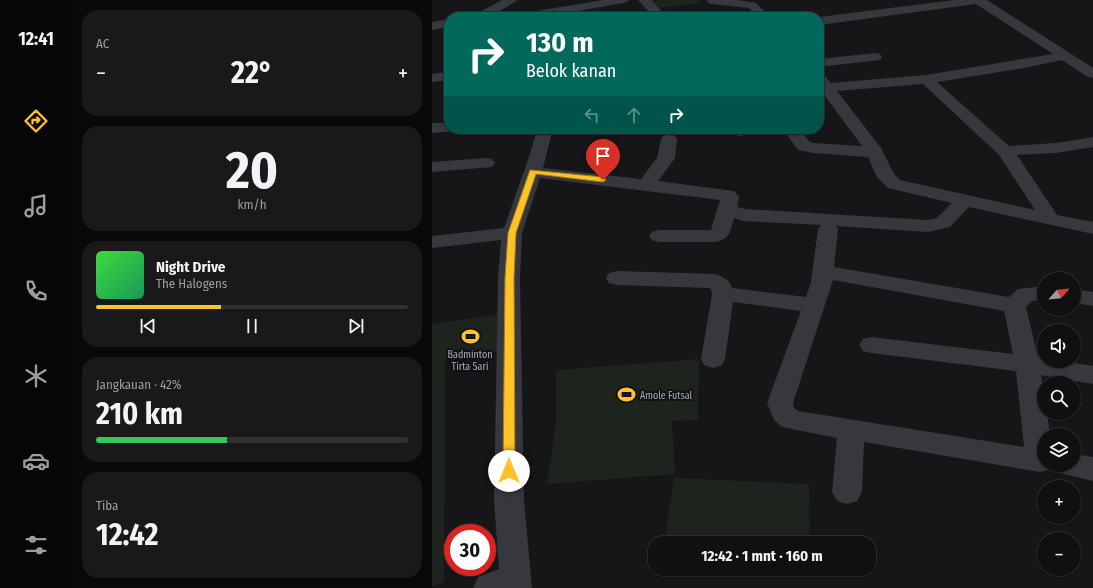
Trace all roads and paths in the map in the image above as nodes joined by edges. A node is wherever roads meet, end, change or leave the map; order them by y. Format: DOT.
graph roads {
  1 [pos="512,0"];
  2 [pos="623,0"];
  3 [pos="644,0"];
  4 [pos="978,0"];
  5 [pos="981,0"];
  6 [pos="709,1"];
  7 [pos="926,3"];
  8 [pos="868,5"];
  9 [pos="489,12"];
  10 [pos="520,12"];
  11 [pos="553,12"];
  12 [pos="653,12"];
  13 [pos="723,12"];
  14 [pos="759,12"];
  15 [pos="880,14"];
  16 [pos="824,20"];
  17 [pos="444,24"];
  18 [pos="432,26"];
  19 [pos="1063,56"];
  20 [pos="875,57"];
  21 [pos="824,62"];
  22 [pos="1093,74"];
  23 [pos="444,77"];
  24 [pos="432,78"];
  25 [pos="926,78"];
  26 [pos="824,83"];
  27 [pos="824,84"];
  28 [pos="432,128"];
  29 [pos="444,128"];
  30 [pos="544,134"];
  31 [pos="794,134"];
  32 [pos="669,139"];
  33 [pos="1093,142"];
  34 [pos="1005,151"];
  35 [pos="875,152"];
  36 [pos="486,163"];
  37 [pos="432,167"];
  38 [pos="533,172"];
  39 [pos="647,184"];
  40 [pos="965,201"];
  41 [pos="727,210"];
  42 [pos="1050,218"];
  43 [pos="1093,228"];
  44 [pos="828,230"];
  45 [pos="512,233"];
  46 [pos="659,236"];
  47 [pos="432,242"];
  48 [pos="823,272"];
  49 [pos="618,278"];
  50 [pos="1037,293"];
  51 [pos="723,294"];
  52 [pos="1081,297"];
  53 [pos="1093,299"];
  54 [pos="814,305"];
  55 [pos="1014,305"];
  56 [pos="871,345"];
  57 [pos="713,359"];
  58 [pos="1026,364"];
  59 [pos="1093,375"];
  60 [pos="852,429"];
  61 [pos="1037,431"];
  62 [pos="1037,460"];
  63 [pos="1081,466"];
  64 [pos="1093,468"];
  65 [pos="847,492"];
  66 [pos="507,585"];
  1 -- 9 [label="street"];
  1 -- 10 [label="street"];
  2 -- 11 [label="street"];
  3 -- 12 [label="street"];
  4 -- 5 [label="street"];
  4 -- 7 [label="street"];
  4 -- 19 [label="street"];
  6 -- 13 [label="street"];
  6 -- 14 [label="street"];
  7 -- 15 [label="street"];
  8 -- 15 [label="street"];
  15 -- 16 [label="street"];
  17 -- 18 [label="street"];
  19 -- 22 [label="street"];
  19 -- 25 [label="street"];
  20 -- 21 [label="street"];
  23 -- 24 [label="street"];
  25 -- 26 [label="street"];
  25 -- 34 [label="street"];
  27 -- 35 [label="street"];
  28 -- 29 [label="street"];
  30 -- 38 [label="street"];
  31 -- 35 [label="street"];
  32 -- 39 [label="street"];
  33 -- 34 [label="street"];
  34 -- 42 [label="street"];
  35 -- 40 [label="street"];
  36 -- 37 [label="street"];
  38 -- 39 [label="street"];
  38 -- 45 [label="street"];
  39 -- 41 [label="street"];
  40 -- 41 [label="street"];
  40 -- 42 [label="street"];
  41 -- 46 [label="street"];
  42 -- 43 [label="street"];
  44 -- 48 [label="street"];
  45 -- 47 [label="street"];
  45 -- 66 [label="street"];
  48 -- 54 [label="street"];
  48 -- 55 [label="street"];
  49 -- 51 [label="street"];
  50 -- 55 [label="street"];
  51 -- 54 [label="street"];
  51 -- 57 [label="street"];
  52 -- 53 [label="street"];
  54 -- 60 [label="street"];
  55 -- 58 [label="street"];
  56 -- 58 [label="street"];
  58 -- 59 [label="street"];
  58 -- 61 [label="street"];
  60 -- 62 [label="street"];
  60 -- 65 [label="street"];
  63 -- 64 [label="street"];
}
